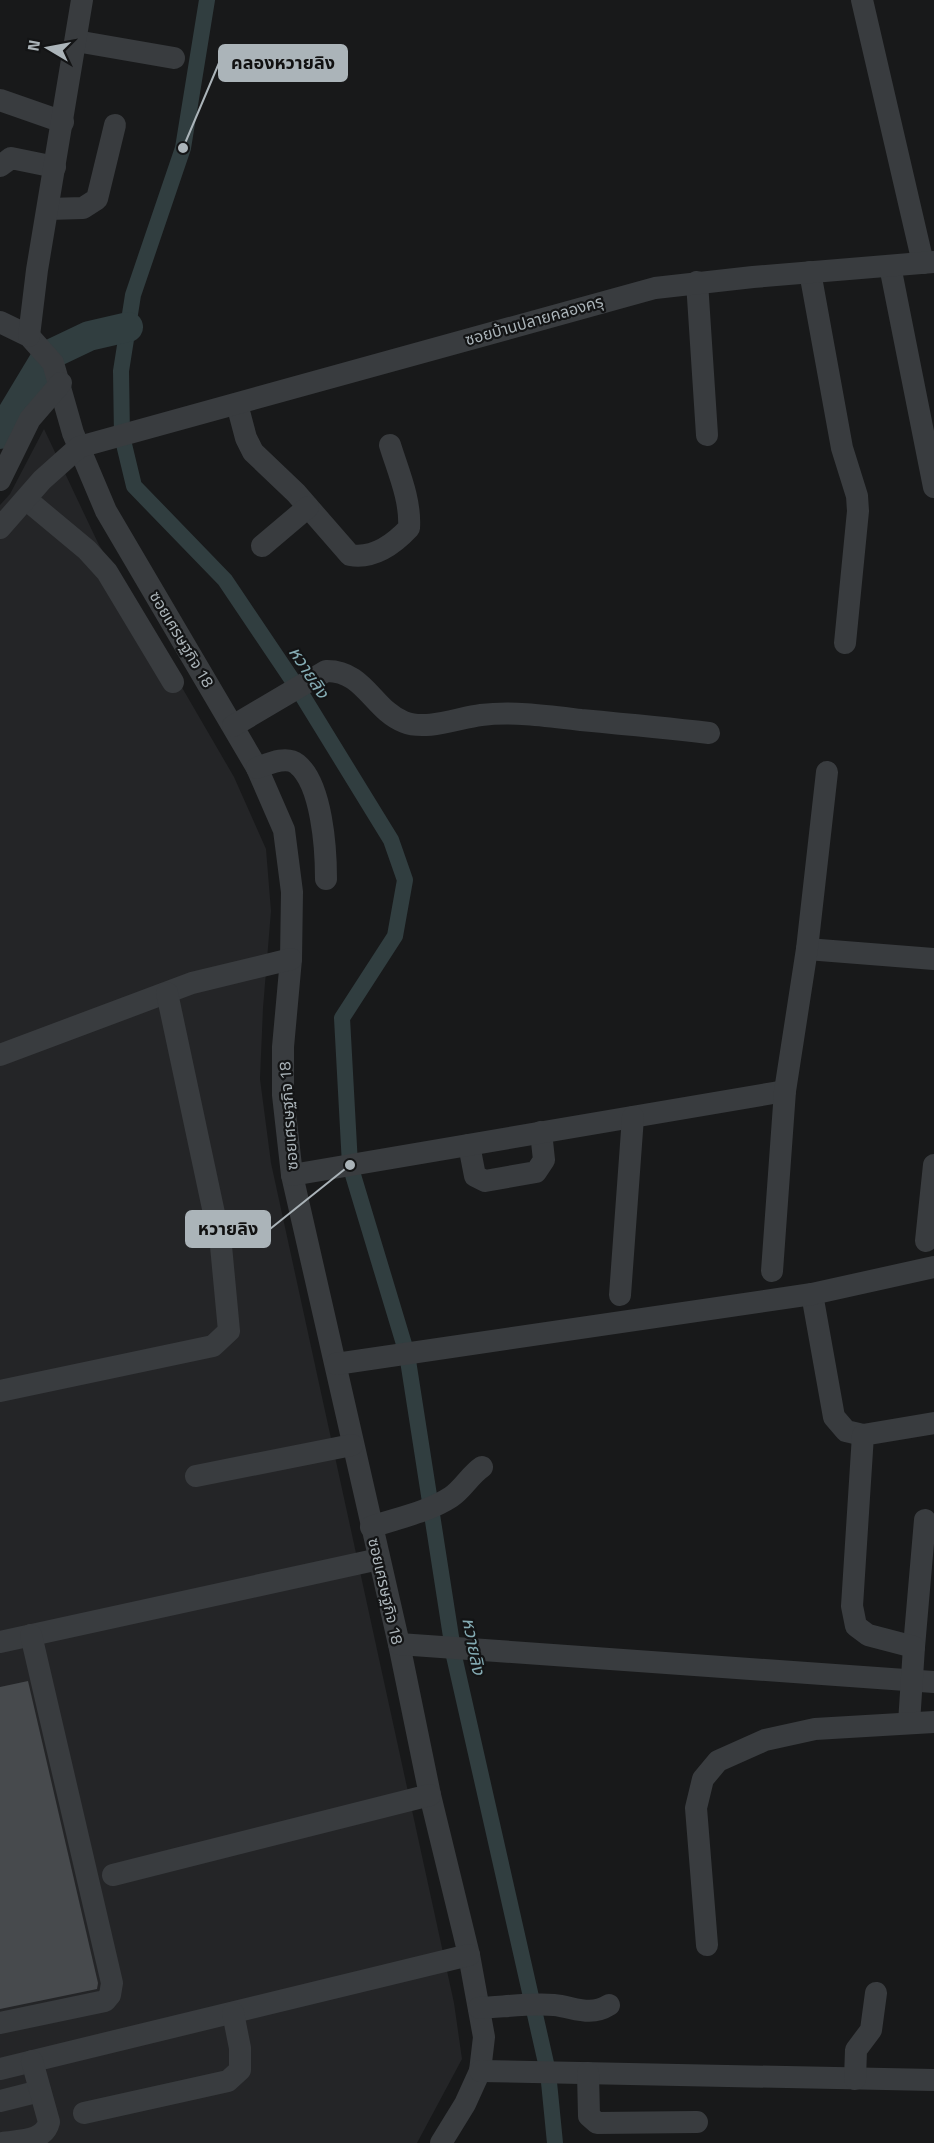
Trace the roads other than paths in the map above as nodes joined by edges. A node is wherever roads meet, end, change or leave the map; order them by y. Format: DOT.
graph roads {
  1 [pos="82,0"];
  2 [pos="862,0"];
  3 [pos="76,41"];
  4 [pos="174,58"];
  5 [pos="0,100"];
  6 [pos="63,122"];
  7 [pos="114,125"];
  8 [pos="0,166"];
  9 [pos="55,167"];
  10 [pos="48,208"];
  11 [pos="928,263"];
  12 [pos="890,266"];
  13 [pos="810,272"];
  14 [pos="697,282"];
  15 [pos="0,322"];
  16 [pos="29,336"];
  17 [pos="61,383"];
  18 [pos="237,404"];
  19 [pos="707,435"];
  20 [pos="390,445"];
  21 [pos="79,447"];
  22 [pos="0,480"];
  23 [pos="934,488"];
  24 [pos="27,500"];
  25 [pos="308,507"];
  26 [pos="0,528"];
  27 [pos="262,546"];
  28 [pos="845,643"];
  29 [pos="173,682"];
  30 [pos="233,726"];
  31 [pos="709,733"];
  32 [pos="257,768"];
  33 [pos="827,772"];
  34 [pos="326,879"];
  35 [pos="807,949"];
  36 [pos="291,959"];
  37 [pos="934,959"];
  38 [pos="167,993"];
  39 [pos="0,1055"];
  40 [pos="785,1091"];
  41 [pos="633,1117"];
  42 [pos="541,1132"];
  43 [pos="469,1145"];
  44 [pos="934,1165"];
  45 [pos="292,1175"];
  46 [pos="926,1241"];
  47 [pos="934,1267"];
  48 [pos="772,1271"];
  49 [pos="812,1294"];
  50 [pos="620,1295"];
  51 [pos="336,1364"];
  52 [pos="0,1391"];
  53 [pos="934,1423"];
  54 [pos="863,1435"];
  55 [pos="352,1445"];
  56 [pos="482,1467"];
  57 [pos="196,1476"];
  58 [pos="926,1520"];
  59 [pos="371,1527"];
  60 [pos="379,1559"];
  61 [pos="31,1635"];
  62 [pos="0,1642"];
  63 [pos="399,1644"];
  64 [pos="914,1647"];
  65 [pos="911,1680"];
  66 [pos="934,1682"];
  67 [pos="934,1722"];
  68 [pos="909,1723"];
  69 [pos="430,1795"];
  70 [pos="113,1875"];
  71 [pos="707,1945"];
  72 [pos="469,1955"];
  73 [pos="876,1993"];
  74 [pos="609,2005"];
  75 [pos="479,2008"];
  76 [pos="233,2013"];
  77 [pos="0,2023"];
  78 [pos="32,2061"];
  79 [pos="0,2069"];
  80 [pos="480,2071"];
  81 [pos="580,2073"];
  82 [pos="855,2079"];
  83 [pos="934,2080"];
  84 [pos="40,2091"];
  85 [pos="0,2101"];
  86 [pos="84,2113"];
  87 [pos="697,2122"];
  88 [pos="2,2143"];
  89 [pos="441,2143"];
  1 -- 3 [label="street"];
  2 -- 11 [label="street"];
  3 -- 4 [label="street"];
  3 -- 6 [label="street"];
  5 -- 6 [label="street"];
  6 -- 9 [label="street"];
  7 -- 10 [label="street"];
  8 -- 9 [label="street"];
  9 -- 10 [label="street"];
  10 -- 16 [label="street"];
  11 -- 12 [label="street, ซอยบ้านปลายคลองครุ"];
  12 -- 13 [label="street, ซอยบ้านปลายคลองครุ"];
  12 -- 23 [label="street"];
  13 -- 14 [label="street, ซอยบ้านปลายคลองครุ"];
  13 -- 28 [label="street"];
  14 -- 18 [label="street, ซอยบ้านปลายคลองครุ"];
  14 -- 19 [label="street"];
  15 -- 16 [label="street, ซอยเศรษฐกิจ 18"];
  16 -- 17 [label="street, ซอยเศรษฐกิจ 18"];
  17 -- 21 [label="street, ซอยเศรษฐกิจ 18"];
  17 -- 22 [label="street"];
  18 -- 21 [label="street, ซอยบ้านปลายคลองครุ"];
  18 -- 25 [label="street"];
  20 -- 25 [label="street"];
  21 -- 24 [label="street"];
  21 -- 30 [label="street, ซอยเศรษฐกิจ 18"];
  24 -- 26 [label="street"];
  24 -- 29 [label="street"];
  25 -- 27 [label="street"];
  30 -- 31 [label="street"];
  30 -- 32 [label="street, ซอยเศรษฐกิจ 18"];
  32 -- 34 [label="street"];
  32 -- 36 [label="street, ซอยเศรษฐกิจ 18"];
  33 -- 35 [label="street"];
  35 -- 37 [label="street"];
  35 -- 40 [label="street"];
  36 -- 38 [label="street"];
  36 -- 45 [label="street, ซอยเศรษฐกิจ 18"];
  38 -- 39 [label="street"];
  38 -- 52 [label="street"];
  40 -- 41 [label="street"];
  40 -- 48 [label="street"];
  41 -- 42 [label="street"];
  41 -- 50 [label="street"];
  42 -- 43 [label="street"];
  42 -- 43 [label="street"];
  43 -- 45 [label="street"];
  44 -- 46 [label="street"];
  45 -- 51 [label="street, ซอยเศรษฐกิจ 18"];
  47 -- 49 [label="street"];
  49 -- 51 [label="street"];
  49 -- 54 [label="street"];
  51 -- 55 [label="street, ซอยเศรษฐกิจ 18"];
  53 -- 54 [label="street"];
  54 -- 64 [label="street"];
  55 -- 57 [label="street"];
  55 -- 59 [label="street, ซอยเศรษฐกิจ 18"];
  56 -- 59 [label="street"];
  58 -- 64 [label="street"];
  59 -- 60 [label="street, ซอยเศรษฐกิจ 18"];
  60 -- 61 [label="street"];
  60 -- 63 [label="street, ซอยเศรษฐกิจ 18"];
  61 -- 62 [label="street"];
  61 -- 77 [label="street"];
  63 -- 65 [label="street"];
  63 -- 69 [label="street, ซอยเศรษฐกิจ 18"];
  64 -- 65 [label="street"];
  65 -- 66 [label="street"];
  65 -- 68 [label="street"];
  67 -- 68 [label="street"];
  68 -- 71 [label="street"];
  69 -- 70 [label="street"];
  69 -- 72 [label="street, ซอยเศรษฐกิจ 18"];
  72 -- 75 [label="street, ซอยเศรษฐกิจ 18"];
  72 -- 76 [label="street"];
  73 -- 82 [label="street"];
  74 -- 75 [label="street"];
  75 -- 80 [label="street, ซอยเศรษฐกิจ 18"];
  76 -- 78 [label="street"];
  76 -- 86 [label="street"];
  78 -- 79 [label="street"];
  78 -- 84 [label="street"];
  80 -- 81 [label="street"];
  80 -- 89 [label="street, ซอยเศรษฐกิจ 18"];
  81 -- 82 [label="street"];
  81 -- 87 [label="street"];
  82 -- 83 [label="street"];
  84 -- 85 [label="street"];
  84 -- 88 [label="street"];
}
